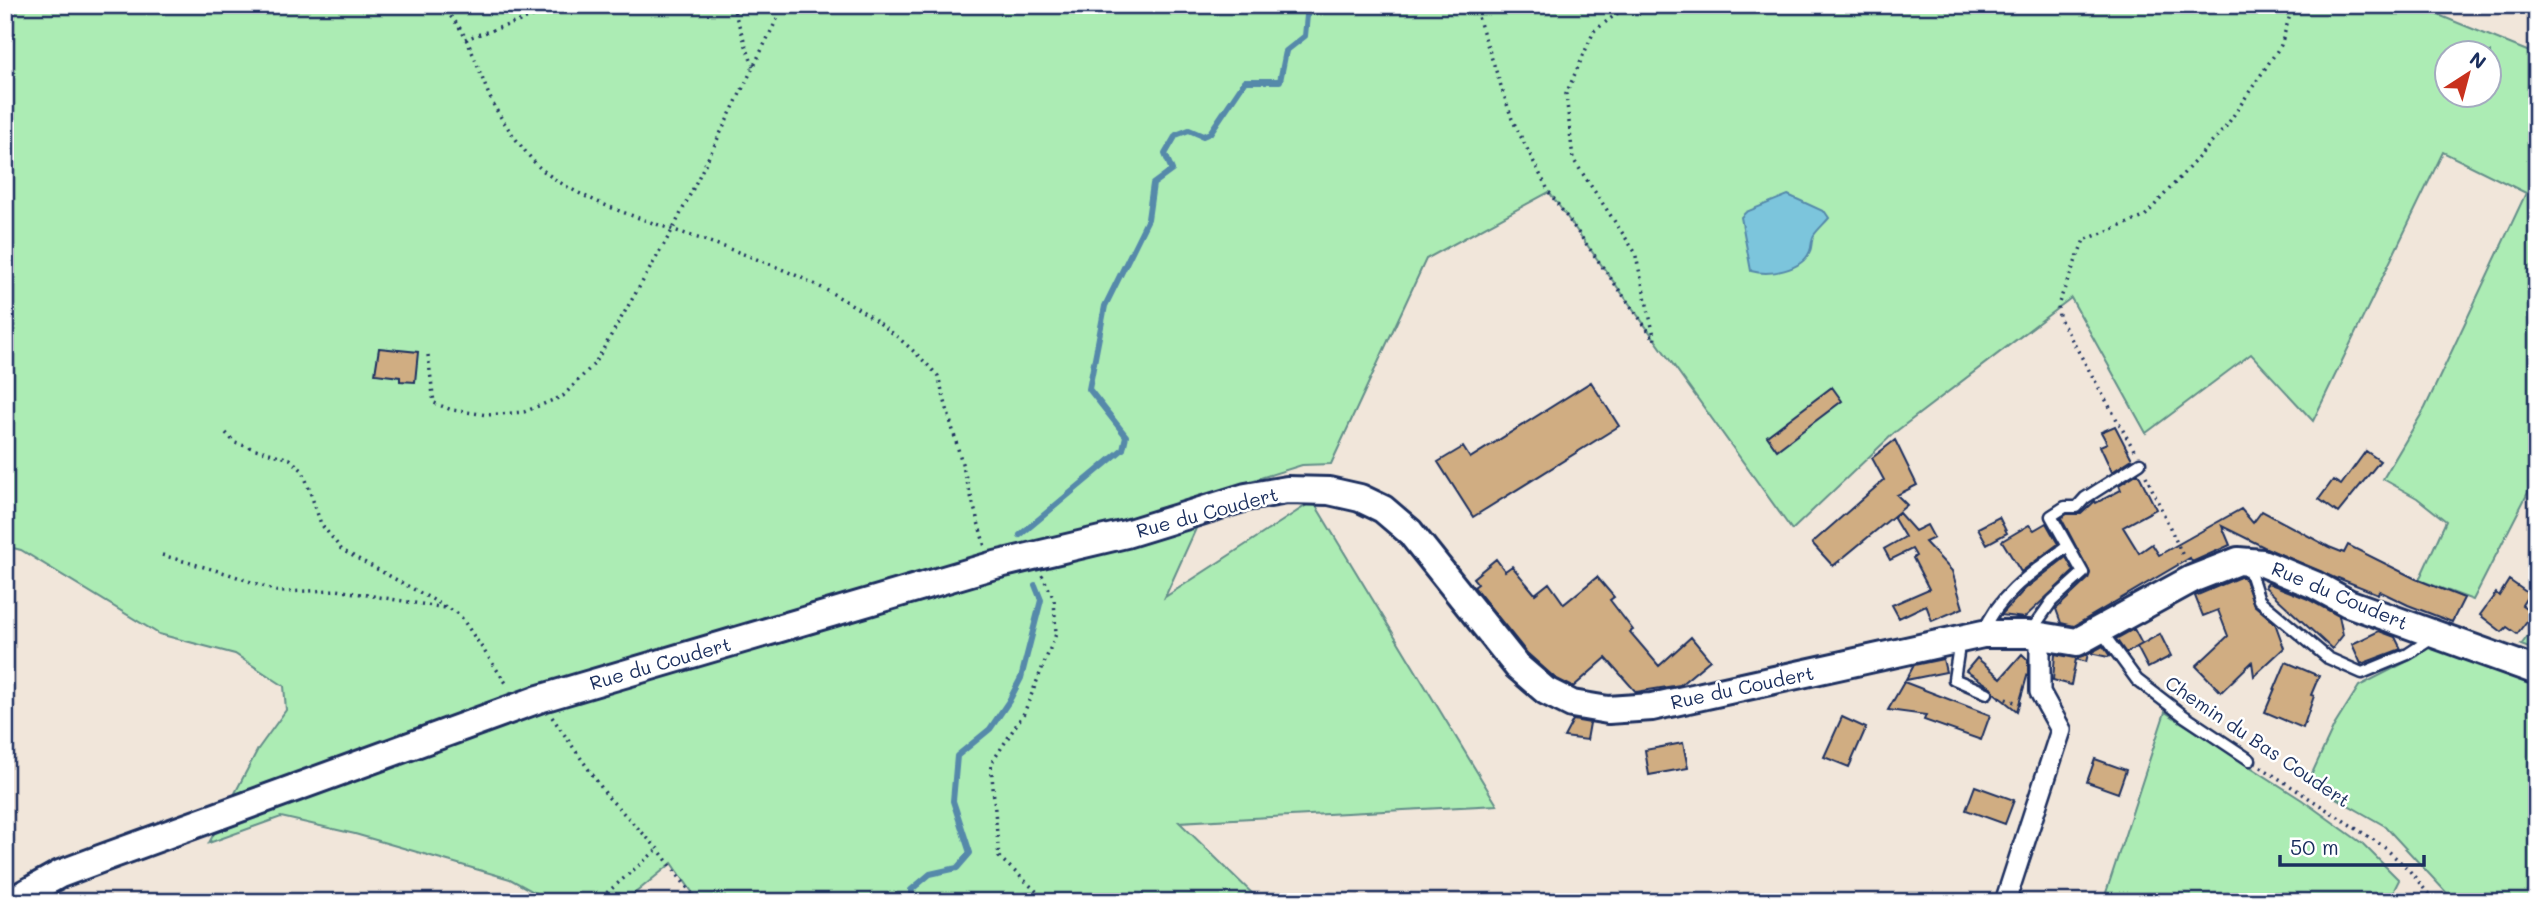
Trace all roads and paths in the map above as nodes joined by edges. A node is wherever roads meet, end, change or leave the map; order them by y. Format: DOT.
graph roads {
  1 [pos="433,5"];
  2 [pos="564,5"];
  3 [pos="732,5"];
  4 [pos="777,5"];
  5 [pos="1628,5"];
  6 [pos="2293,5"];
  7 [pos="1476,11"];
  8 [pos="465,39"];
  9 [pos="753,67"];
  10 [pos="673,229"];
  11 [pos="428,355"];
  12 [pos="226,433"];
  13 [pos="2140,463"];
  14 [pos="2068,546"];
  15 [pos="162,555"];
  16 [pos="1034,558"];
  17 [pos="2246,563"];
  18 [pos="991,566"];
  19 [pos="2195,578"];
  20 [pos="450,609"];
  21 [pos="2100,629"];
  22 [pos="1983,634"];
  23 [pos="2034,635"];
  24 [pos="2437,635"];
  25 [pos="1956,640"];
  26 [pos="2537,671"];
  27 [pos="1987,693"];
  28 [pos="530,702"];
  29 [pos="2023,705"];
  30 [pos="2250,760"];
  31 [pos="658,849"];
  32 [pos="10,902"];
  33 [pos="596,902"];
  34 [pos="698,902"];
  35 [pos="1048,902"];
  36 [pos="2004,902"];
  37 [pos="2435,902"];
  1 -- 8 [label="path"];
  2 -- 8 [label="path"];
  3 -- 9 [label="path"];
  4 -- 9 [label="path"];
  5 -- 7 [label="path"];
  6 -- 13 [label="path"];
  8 -- 10 [label="path"];
  9 -- 10 [label="path"];
  10 -- 11 [label="path"];
  10 -- 18 [label="path"];
  12 -- 20 [label="path"];
  13 -- 14 [label="lane"];
  13 -- 19 [label="path"];
  14 -- 22 [label="lane"];
  14 -- 23 [label="lane"];
  15 -- 20 [label="path"];
  16 -- 18 [label="street, Rue du Coudert"];
  16 -- 25 [label="street, Rue du Coudert"];
  16 -- 35 [label="path"];
  17 -- 19 [label="street, Rue du Coudert"];
  17 -- 24 [label="street, Rue du Coudert"];
  17 -- 24 [label="lane"];
  18 -- 28 [label="street, Rue du Coudert"];
  19 -- 21 [label="street, Rue du Coudert"];
  20 -- 28 [label="path"];
  21 -- 23 [label="street, Rue du Coudert"];
  21 -- 30 [label="lane, Chemin du Bas Coudert"];
  22 -- 23 [label="street, Rue du Coudert"];
  22 -- 25 [label="street, Rue du Coudert"];
  23 -- 36 [label="street"];
  24 -- 26 [label="street, Rue du Coudert"];
  25 -- 27 [label="lane"];
  27 -- 29 [label="path"];
  28 -- 31 [label="path"];
  28 -- 32 [label="street, Rue du Coudert"];
  30 -- 37 [label="path, Chemin du Bas Coudert"];
  31 -- 33 [label="path"];
  31 -- 34 [label="path"];
}
